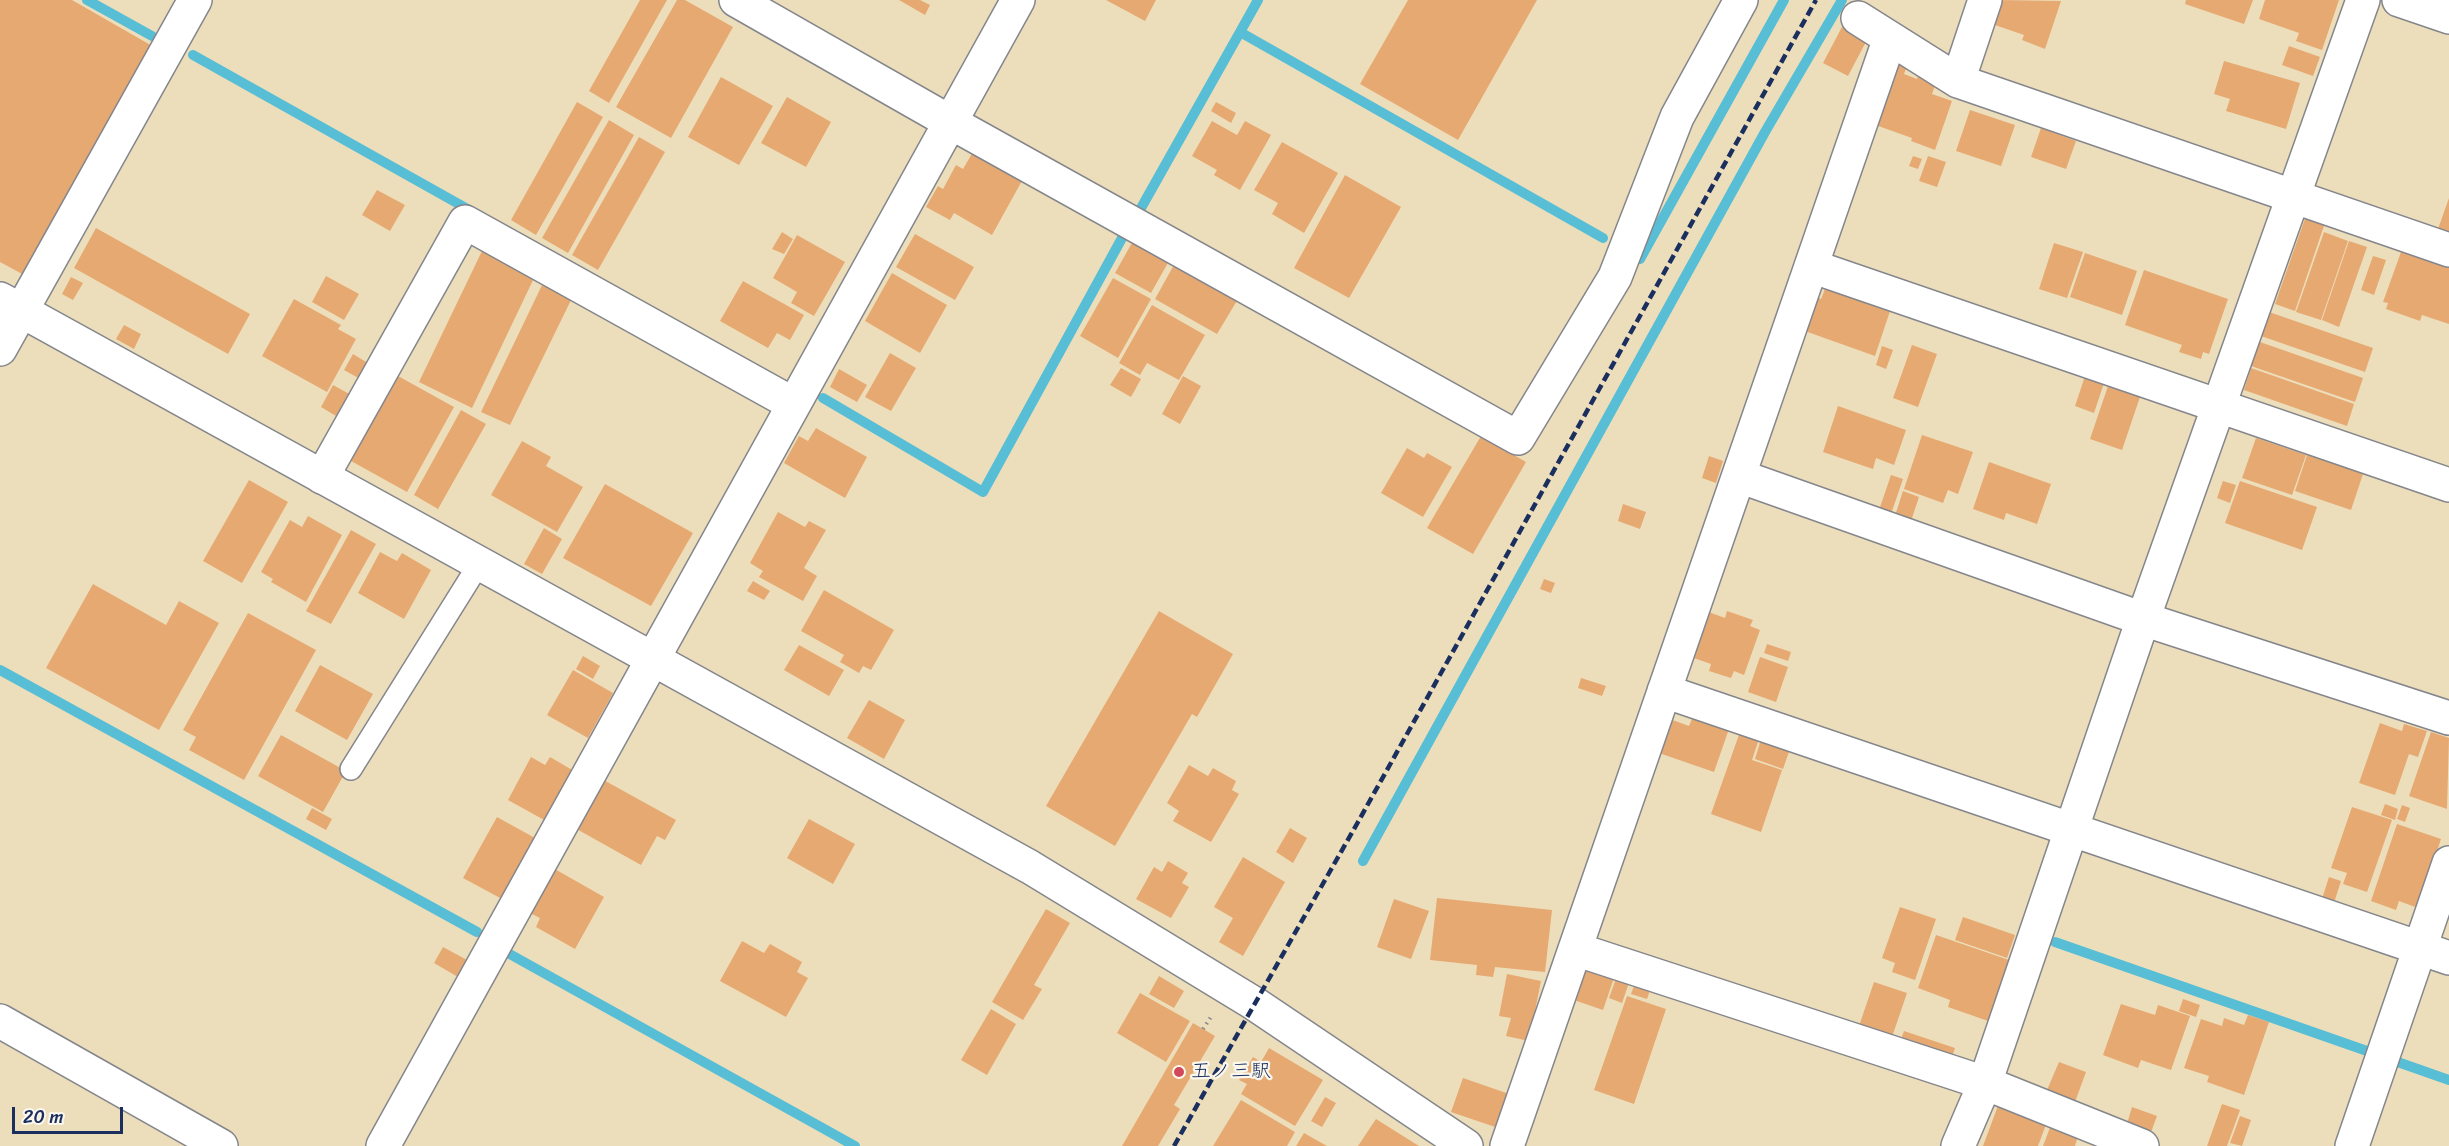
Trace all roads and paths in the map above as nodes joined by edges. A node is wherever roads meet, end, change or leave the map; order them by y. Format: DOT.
graph roads {
  1 [pos="195,0"];
  2 [pos="736,0"];
  3 [pos="1018,0"];
  4 [pos="1741,0"];
  5 [pos="1985,0"];
  6 [pos="2363,0"];
  7 [pos="2399,0"];
  8 [pos="2449,17"];
  9 [pos="1858,18"];
  10 [pos="1890,38"];
  11 [pos="1958,81"];
  12 [pos="950,122"];
  13 [pos="2293,196"];
  14 [pos="2449,250"];
  15 [pos="1811,266"];
  16 [pos="11,305"];
  17 [pos="0,349"];
  18 [pos="793,404"];
  19 [pos="2218,405"];
  20 [pos="1739,476"];
  21 [pos="322,477"];
  22 [pos="2449,485"];
  23 [pos="479,564"];
  24 [pos="2143,619"];
  25 [pos="651,660"];
  26 [pos="1665,691"];
  27 [pos="2449,718"];
  28 [pos="351,769"];
  29 [pos="2071,830"];
  30 [pos="2449,863"];
  31 [pos="1575,949"];
  32 [pos="2434,953"];
  33 [pos="0,1021"];
  34 [pos="1985,1083"];
  35 [pos="221,1146"];
  36 [pos="383,1146"];
  37 [pos="1466,1146"];
  38 [pos="1507,1146"];
  39 [pos="1958,1146"];
  40 [pos="2142,1146"];
  41 [pos="2352,1146"];
  1 -- 16 [label="street"];
  2 -- 12 [label="street"];
  3 -- 12 [label="street"];
  4 -- 12 [label="street"];
  5 -- 11 [label="street"];
  6 -- 13 [label="street"];
  7 -- 8 [label="street"];
  9 -- 10 [label="street"];
  10 -- 11 [label="street"];
  10 -- 15 [label="street"];
  11 -- 13 [label="street"];
  12 -- 18 [label="street"];
  13 -- 14 [label="street"];
  13 -- 19 [label="street"];
  15 -- 19 [label="street"];
  15 -- 20 [label="street"];
  16 -- 17 [label="street"];
  16 -- 21 [label="street"];
  18 -- 21 [label="street"];
  18 -- 25 [label="street"];
  19 -- 22 [label="street"];
  19 -- 24 [label="street"];
  20 -- 24 [label="street"];
  20 -- 26 [label="street"];
  21 -- 23 [label="street"];
  23 -- 25 [label="street"];
  23 -- 28 [label="lane"];
  24 -- 27 [label="street"];
  24 -- 29 [label="street"];
  25 -- 36 [label="street"];
  25 -- 37 [label="street"];
  26 -- 29 [label="street"];
  26 -- 31 [label="street"];
  29 -- 32 [label="street"];
  29 -- 34 [label="street"];
  30 -- 32 [label="street"];
  31 -- 34 [label="street"];
  31 -- 38 [label="street"];
  32 -- 41 [label="street"];
  33 -- 35 [label="street"];
  34 -- 39 [label="street"];
  34 -- 40 [label="street"];
}
